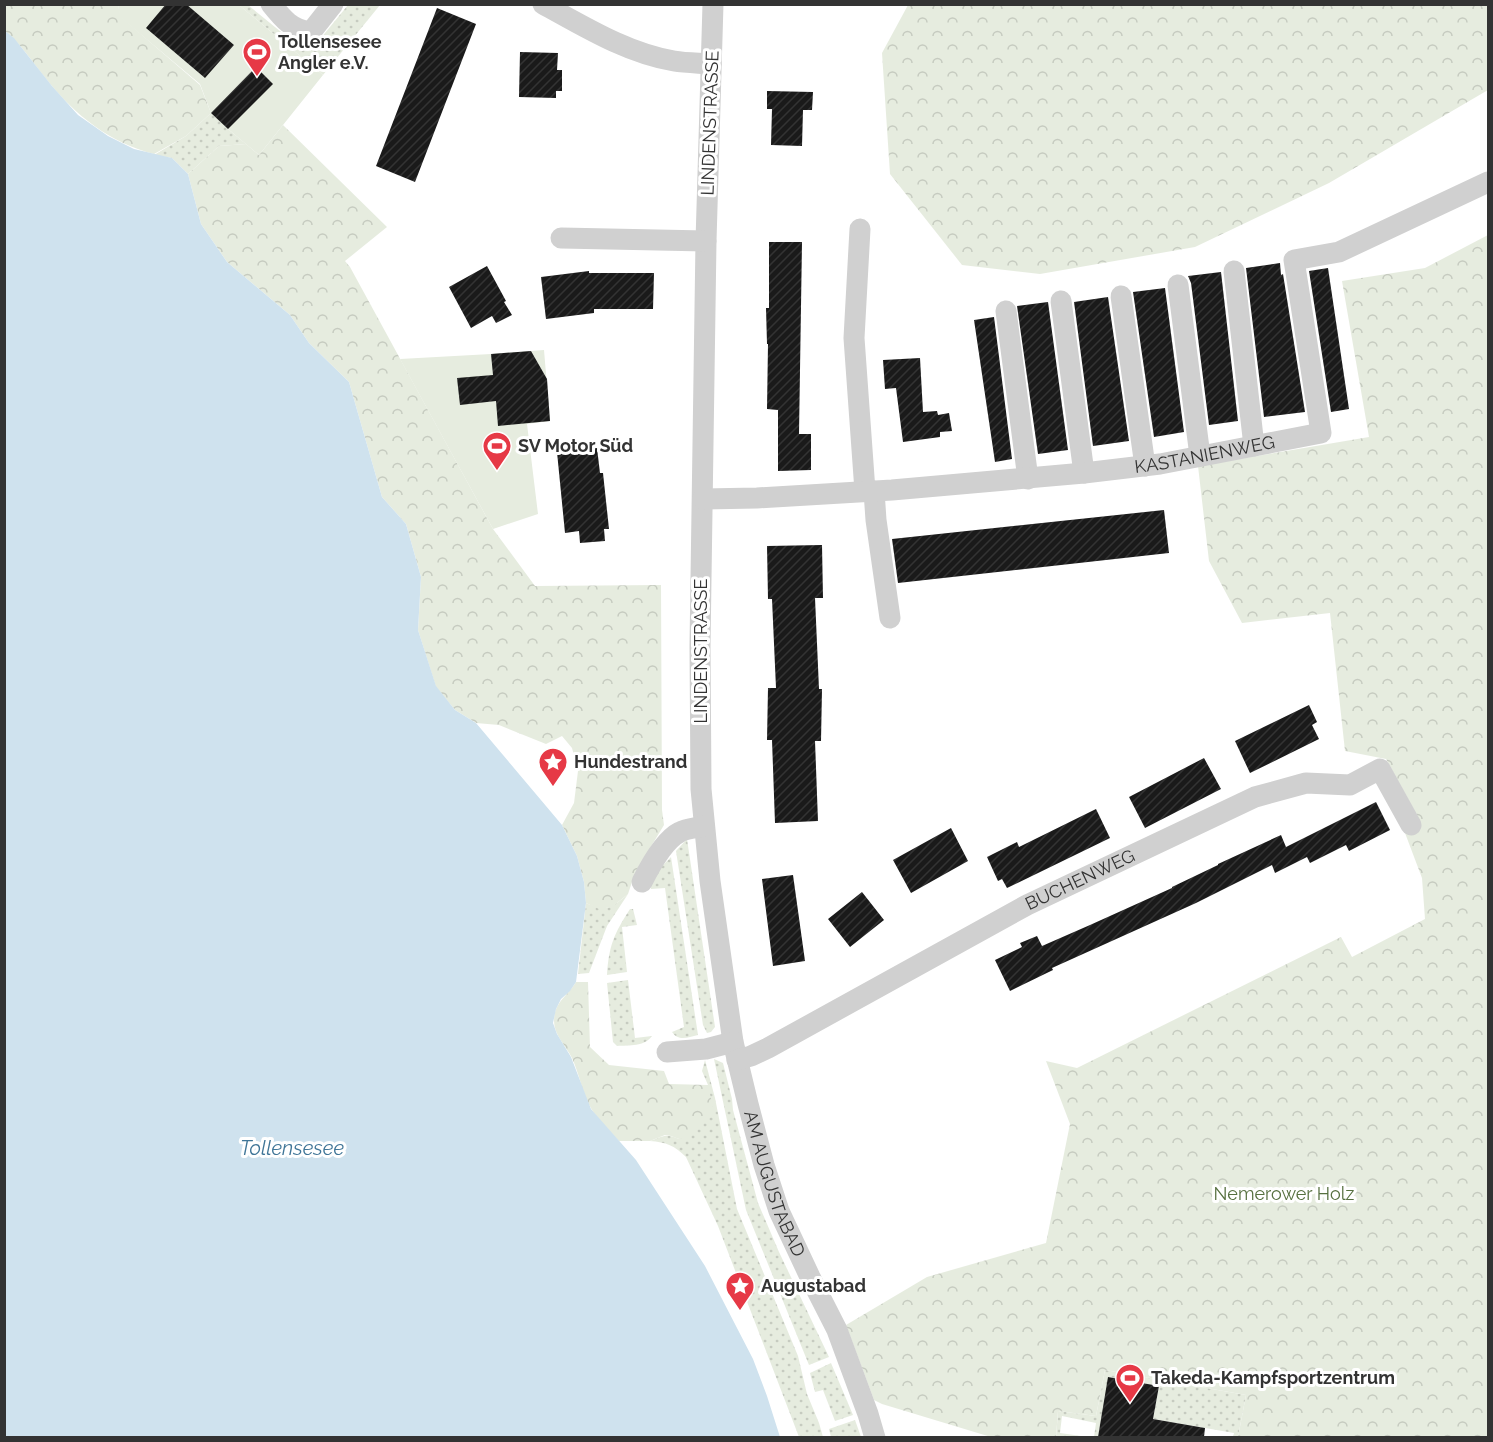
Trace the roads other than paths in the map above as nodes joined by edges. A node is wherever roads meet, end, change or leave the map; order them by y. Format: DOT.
graph roads {
  1 [pos="271,4"];
  2 [pos="333,4"];
  3 [pos="543,4"];
  4 [pos="713,4"];
  5 [pos="711,64"];
  6 [pos="1488,183"];
  7 [pos="860,229"];
  8 [pos="561,238"];
  9 [pos="706,241"];
  10 [pos="1234,272"];
  11 [pos="1178,285"];
  12 [pos="1121,296"];
  13 [pos="1061,302"];
  14 [pos="1006,311"];
  15 [pos="1254,446"];
  16 [pos="1200,456"];
  17 [pos="1152,465"];
  18 [pos="1084,473"];
  19 [pos="1028,479"];
  20 [pos="869,491"];
  21 [pos="703,499"];
  22 [pos="890,618"];
  23 [pos="1411,825"];
  24 [pos="704,826"];
  25 [pos="642,882"];
  26 [pos="735,1051"];
  27 [pos="668,1052"];
  28 [pos="875,1437"];
  1 -- 2 [label="street"];
  3 -- 5 [label="street"];
  4 -- 5 [label="street, LINDENSTRASSE"];
  5 -- 9 [label="street, LINDENSTRASSE"];
  6 -- 15 [label="street, KASTANIENWEG"];
  7 -- 20 [label="street"];
  8 -- 9 [label="street"];
  9 -- 21 [label="street, LINDENSTRASSE"];
  10 -- 15 [label="street"];
  11 -- 16 [label="street"];
  12 -- 17 [label="street"];
  13 -- 18 [label="street"];
  14 -- 19 [label="street"];
  15 -- 16 [label="street, KASTANIENWEG"];
  16 -- 17 [label="street, KASTANIENWEG"];
  17 -- 18 [label="street, KASTANIENWEG"];
  18 -- 19 [label="street, KASTANIENWEG"];
  19 -- 20 [label="street, KASTANIENWEG"];
  20 -- 21 [label="street, KASTANIENWEG"];
  20 -- 22 [label="street"];
  21 -- 24 [label="street, LINDENSTRASSE"];
  23 -- 26 [label="street, BUCHENWEG"];
  24 -- 25 [label="street"];
  24 -- 26 [label="street, LINDENSTRASSE"];
  26 -- 27 [label="street, BUCHENWEG"];
  26 -- 28 [label="street, AM AUGUSTABAD"];
}
